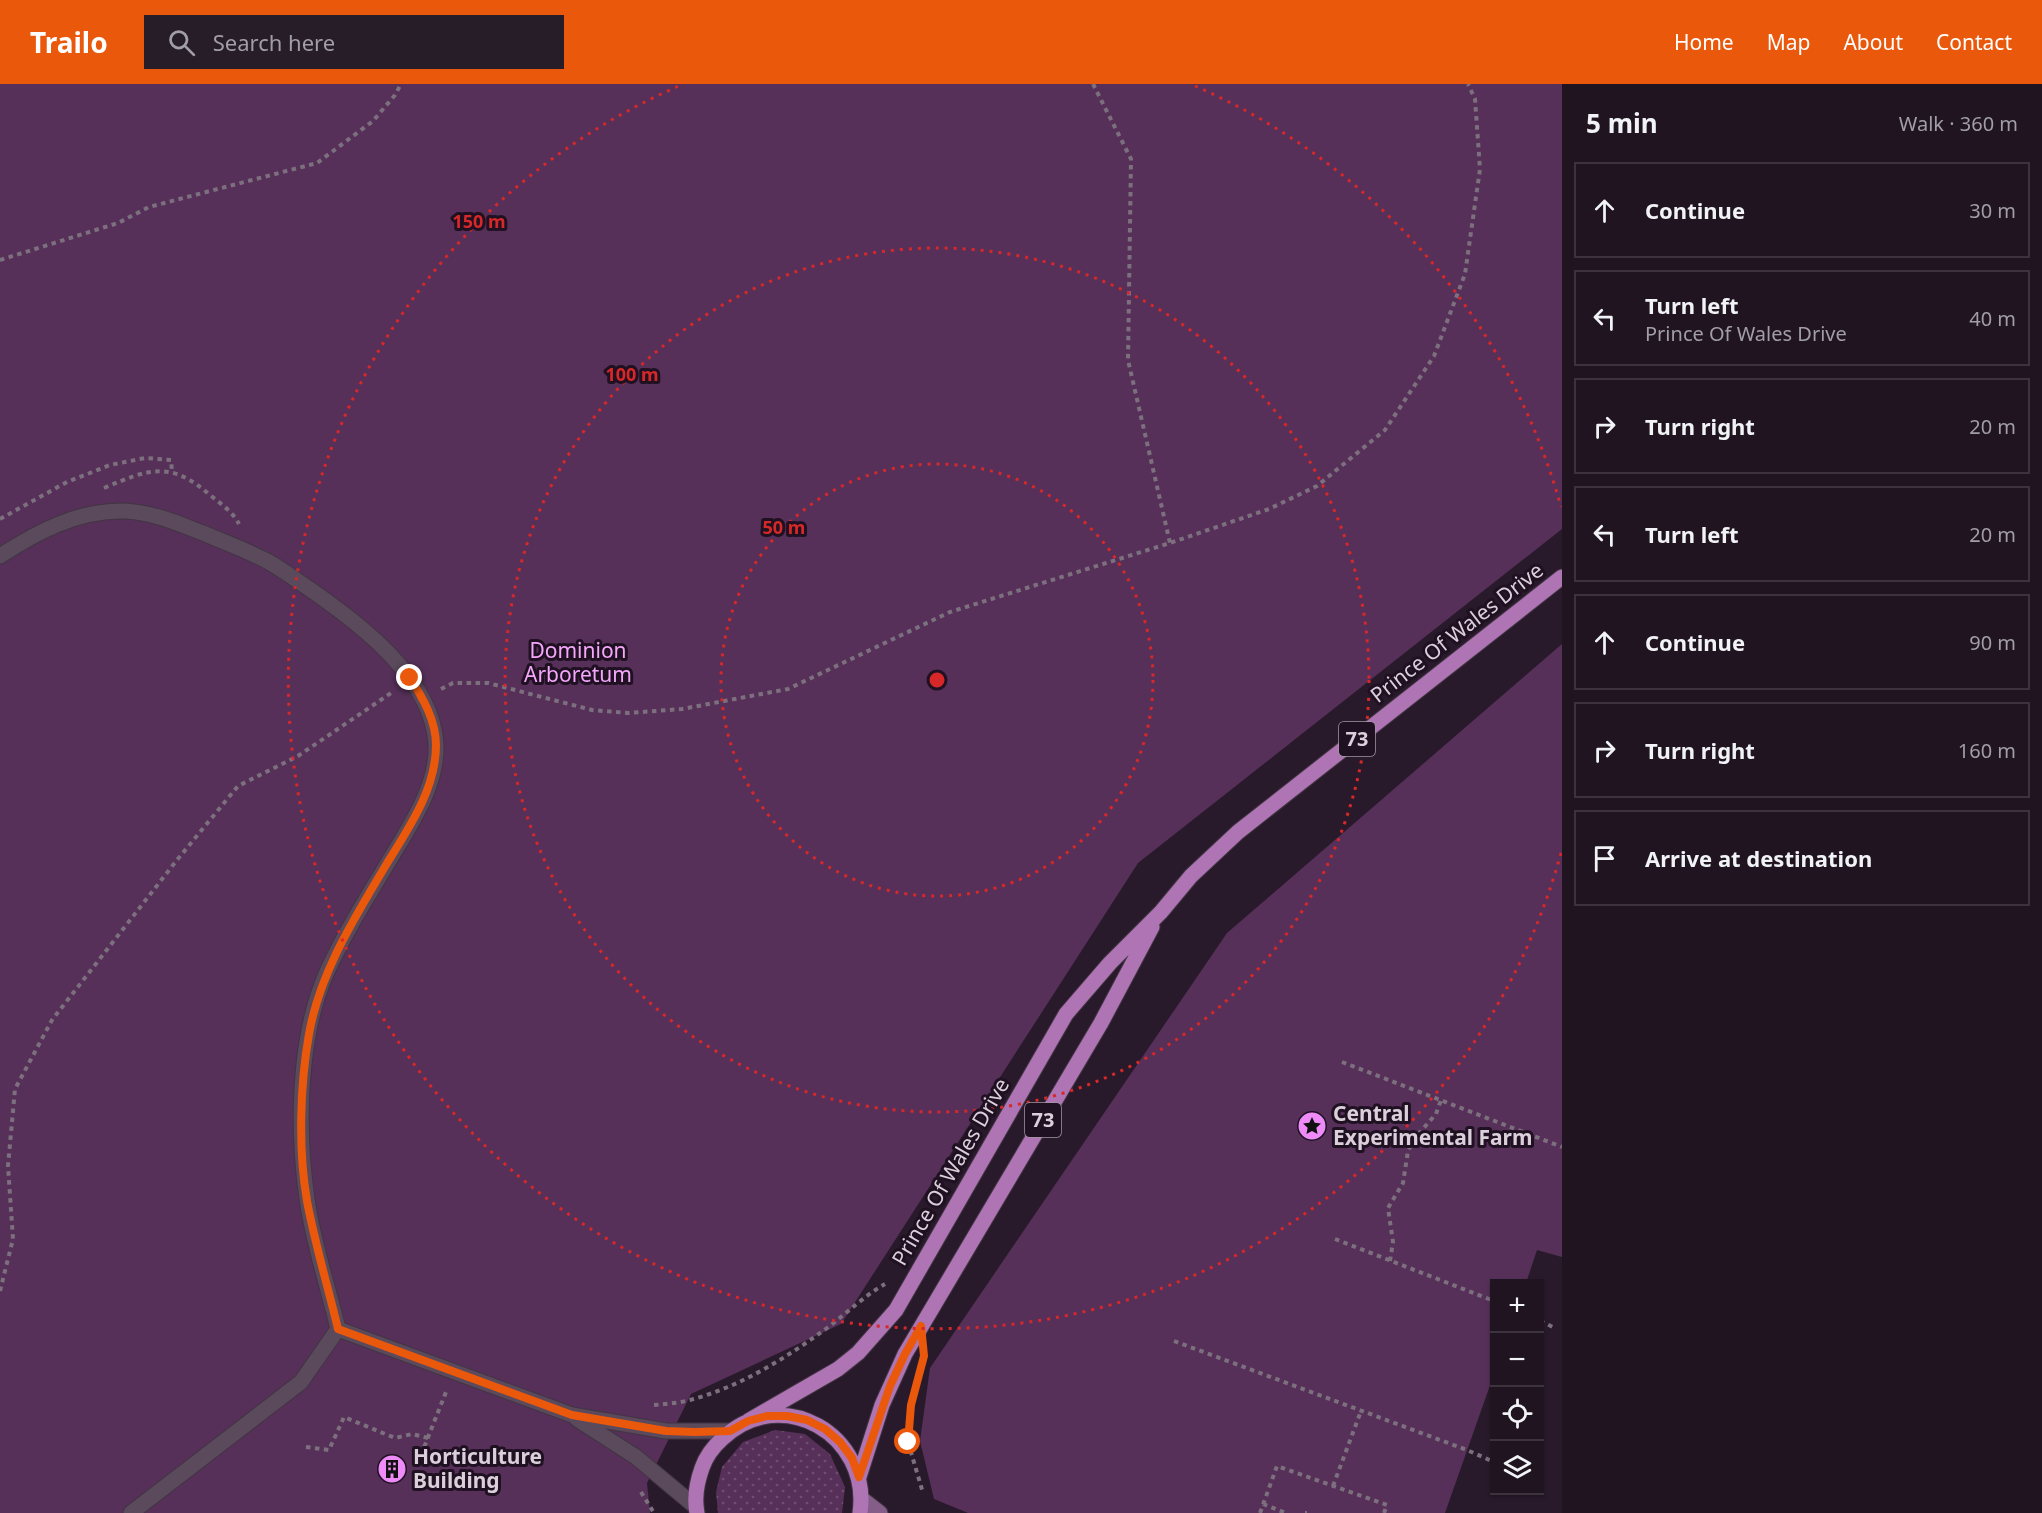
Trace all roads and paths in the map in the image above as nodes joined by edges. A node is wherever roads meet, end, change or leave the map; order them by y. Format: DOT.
graph roads {
  1 [pos="401,84"];
  2 [pos="1093,84"];
  3 [pos="1468,84"];
  4 [pos="0,260"];
  5 [pos="172,472"];
  6 [pos="1,517"];
  7 [pos="1170,543"];
  8 [pos="0,556"];
  9 [pos="1562,577"];
  10 [pos="410,678"];
  11 [pos="423,698"];
  12 [pos="1161,912"];
  13 [pos="1342,1062"];
  14 [pos="1441,1100"];
  15 [pos="1562,1147"];
  16 [pos="1335,1239"];
  17 [pos="1390,1261"];
  18 [pos="889,1281"];
  19 [pos="0,1291"];
  20 [pos="1490,1299"];
  21 [pos="1544,1323"];
  22 [pos="1555,1328"];
  23 [pos="338,1329"];
  24 [pos="1174,1341"];
  25 [pos="454,1372"];
  26 [pos="916,1386"];
  27 [pos="650,1406"];
  28 [pos="1361,1411"];
  29 [pos="572,1415"];
  30 [pos="748,1421"];
  31 [pos="730,1431"];
  32 [pos="428,1438"];
  33 [pos="306,1447"];
  34 [pos="421,1455"];
  35 [pos="1490,1460"];
  36 [pos="859,1477"];
  37 [pos="1333,1486"];
  38 [pos="637,1487"];
  39 [pos="923,1493"];
  40 [pos="1263,1504"];
  41 [pos="861,1506"];
  42 [pos="697,1510"];
  43 [pos="131,1513"];
  44 [pos="654,1513"];
  45 [pos="880,1513"];
  46 [pos="1260,1513"];
  47 [pos="1286,1513"];
  48 [pos="1384,1513"];
  1 -- 4 [label="path"];
  2 -- 7 [label="path"];
  3 -- 7 [label="path"];
  5 -- 6 [label="path"];
  7 -- 11 [label="path"];
  8 -- 10 [label="street"];
  9 -- 12 [label="main road, Prince Of Wales Drive / 73"];
  10 -- 11 [label="street"];
  10 -- 19 [label="path"];
  11 -- 23 [label="street"];
  12 -- 30 [label="main road, Prince Of Wales Drive / 73"];
  12 -- 36 [label="main road, Prince Of Wales Drive / 73"];
  13 -- 14 [label="path"];
  14 -- 15 [label="path"];
  14 -- 17 [label="path"];
  16 -- 17 [label="path"];
  17 -- 20 [label="path"];
  18 -- 27 [label="path"];
  21 -- 22 [label="path"];
  23 -- 25 [label="street"];
  23 -- 43 [label="street"];
  24 -- 28 [label="path"];
  25 -- 29 [label="street"];
  25 -- 32 [label="path"];
  26 -- 39 [label="path"];
  28 -- 35 [label="path"];
  28 -- 37 [label="path"];
  29 -- 31 [label="street"];
  29 -- 42 [label="street"];
  30 -- 31 [label="main road, 73"];
  30 -- 36 [label="main road, 73"];
  31 -- 42 [label="main road, 73"];
  32 -- 33 [label="path"];
  32 -- 34 [label="path"];
  36 -- 41 [label="main road, 73"];
  37 -- 40 [label="path"];
  37 -- 48 [label="path"];
  38 -- 44 [label="path"];
  40 -- 46 [label="path"];
  40 -- 47 [label="path"];
  41 -- 45 [label="street"];
}
